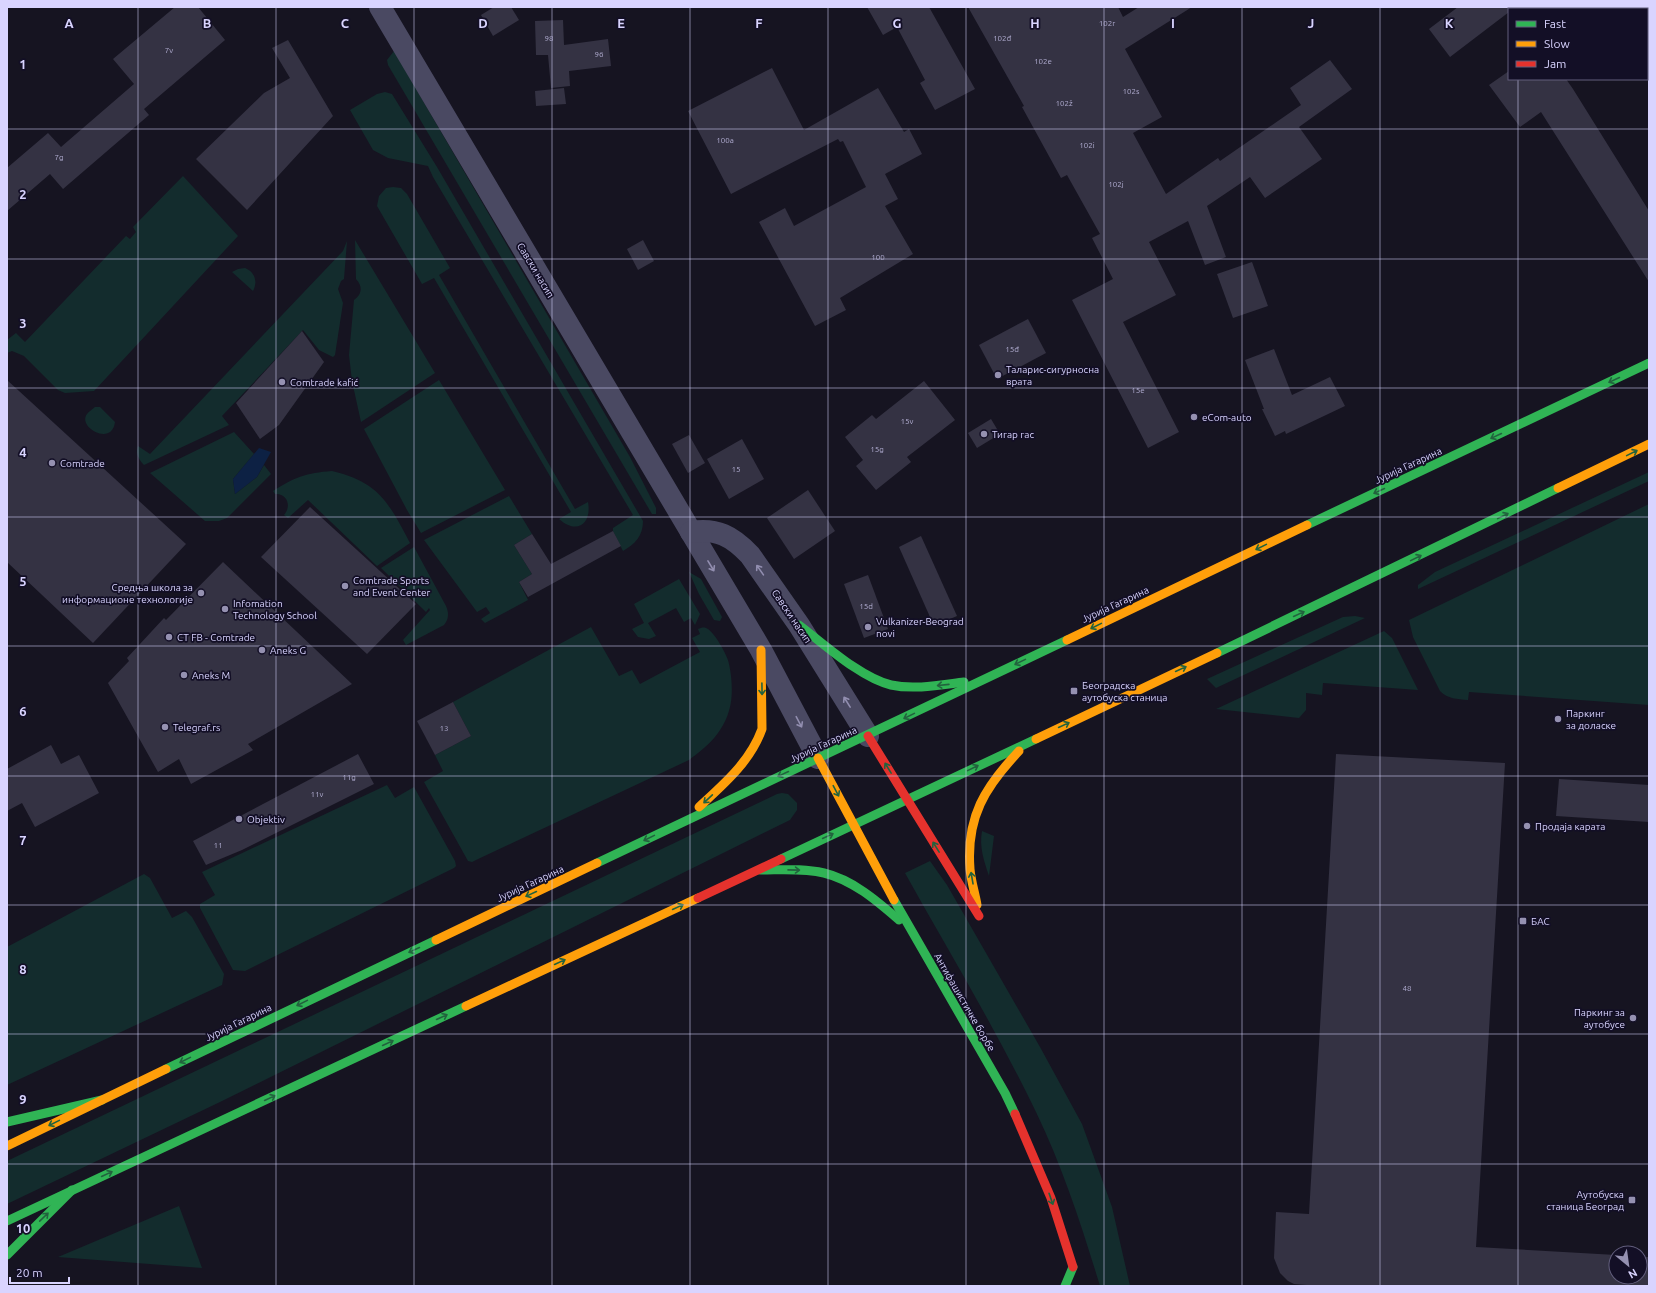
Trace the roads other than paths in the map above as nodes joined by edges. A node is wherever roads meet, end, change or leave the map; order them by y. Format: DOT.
graph roads {
  1 [pos="380,7"];
  2 [pos="1649,364"];
  3 [pos="1649,444"];
  4 [pos="691,532"];
  5 [pos="799,625"];
  6 [pos="761,650"];
  7 [pos="981,680"];
  8 [pos="868,736"];
  9 [pos="1028,742"];
  10 [pos="818,758"];
  11 [pos="907,800"];
  12 [pos="684,821"];
  13 [pos="854,824"];
  14 [pos="755,870"];
  15 [pos="909,929"];
  16 [pos="102,1100"];
  17 [pos="7,1122"];
  18 [pos="7,1146"];
  19 [pos="72,1190"];
  20 [pos="7,1221"];
  21 [pos="7,1255"];
  22 [pos="1065,1286"];
  1 -- 4 [label="street, Савски насип"];
  2 -- 7 [label="main road, Јурија Гагарина, one-way"];
  9 -- 3 [label="main road, one-way"];
  5 -- 4 [label="street, Савски насип, one-way"];
  4 -- 6 [label="street, Савски насип, one-way"];
  7 -- 5 [label="main road, one-way"];
  8 -- 5 [label="street, Савски насип, one-way"];
  6 -- 10 [label="street, Савски насип, one-way"];
  6 -- 12 [label="main road, one-way"];
  7 -- 8 [label="main road, Јурија Гагарина, one-way"];
  8 -- 10 [label="main road, Јурија Гагарина"];
  11 -- 8 [label="main road, one-way"];
  11 -- 9 [label="main road, one-way"];
  9 -- 11 [label="main road"];
  10 -- 12 [label="main road, Јурија Гагарина, one-way"];
  10 -- 13 [label="main road, Антифашистичке борбе, one-way"];
  11 -- 13 [label="main road"];
  12 -- 16 [label="main road, Јурија Гагарина, one-way"];
  14 -- 13 [label="main road, one-way"];
  13 -- 15 [label="main road, Антифашистичке борбе"];
  14 -- 15 [label="main road, one-way"];
  19 -- 14 [label="main road, one-way"];
  15 -- 22 [label="main road, Антифашистичке борбе, one-way"];
  16 -- 17 [label="main road"];
  16 -- 18 [label="main road, Јурија Гагарина, one-way"];
  19 -- 20 [label="main road"];
  21 -- 19 [label="main road, one-way"];
}
